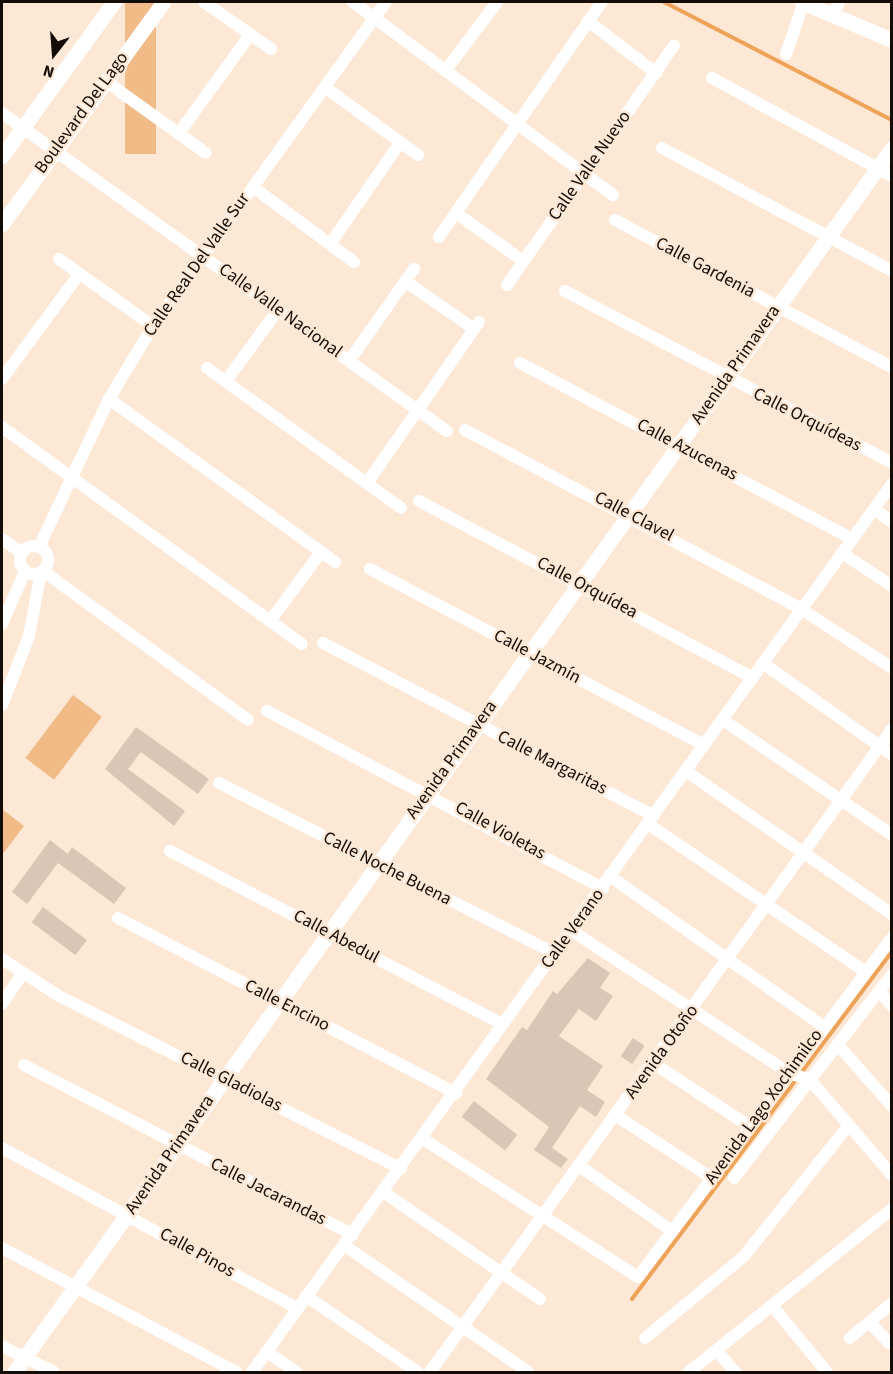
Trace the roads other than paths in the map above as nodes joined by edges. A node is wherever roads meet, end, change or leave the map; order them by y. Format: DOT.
graph roads {
  1 [pos="114,2"];
  2 [pos="163,2"];
  3 [pos="204,2"];
  4 [pos="353,2"];
  5 [pos="386,2"];
  6 [pos="497,2"];
  7 [pos="602,2"];
  8 [pos="804,2"];
  9 [pos="836,8"];
  10 [pos="375,17"];
  11 [pos="588,21"];
  12 [pos="250,35"];
  13 [pos="891,40"];
  14 [pos="674,46"];
  15 [pos="271,50"];
  16 [pos="786,54"];
  17 [pos="446,70"];
  18 [pos="656,73"];
  19 [pos="712,78"];
  20 [pos="104,80"];
  21 [pos="326,88"];
  22 [pos="2,113"];
  23 [pos="519,123"];
  24 [pos="22,128"];
  25 [pos="179,133"];
  26 [pos="400,143"];
  27 [pos="662,148"];
  28 [pos="891,148"];
  29 [pos="55,150"];
  30 [pos="206,153"];
  31 [pos="418,155"];
  32 [pos="2,156"];
  33 [pos="877,169"];
  34 [pos="585,173"];
  35 [pos="891,176"];
  36 [pos="253,187"];
  37 [pos="613,195"];
  38 [pos="456,213"];
  39 [pos="615,220"];
  40 [pos="2,224"];
  41 [pos="440,237"];
  42 [pos="828,238"];
  43 [pos="330,244"];
  44 [pos="202,255"];
  45 [pos="58,259"];
  46 [pos="523,261"];
  47 [pos="354,262"];
  48 [pos="414,269"];
  49 [pos="891,271"];
  50 [pos="79,274"];
  51 [pos="405,281"];
  52 [pos="507,285"];
  53 [pos="565,291"];
  54 [pos="776,307"];
  55 [pos="278,310"];
  56 [pos="153,326"];
  57 [pos="349,361"];
  58 [pos="520,363"];
  59 [pos="891,367"];
  60 [pos="207,368"];
  61 [pos="2,379"];
  62 [pos="728,379"];
  63 [pos="226,381"];
  64 [pos="109,399"];
  65 [pos="416,410"];
  66 [pos="2,427"];
  67 [pos="465,430"];
  68 [pos="447,431"];
  69 [pos="680,446"];
  70 [pos="891,463"];
  71 [pos="72,478"];
  72 [pos="367,483"];
  73 [pos="891,483"];
  74 [pos="419,501"];
  75 [pos="401,508"];
  76 [pos="874,508"];
  77 [pos="630,514"];
  78 [pos="891,522"];
  79 [pos="2,538"];
  80 [pos="852,539"];
  81 [pos="39,547"];
  82 [pos="321,552"];
  83 [pos="842,553"];
  84 [pos="22,554"];
  85 [pos="335,562"];
  86 [pos="370,569"];
  87 [pos="25,571"];
  88 [pos="42,571"];
  89 [pos="578,583"];
  90 [pos="891,586"];
  91 [pos="801,609"];
  92 [pos="270,621"];
  93 [pos="2,624"];
  94 [pos="323,643"];
  95 [pos="302,644"];
  96 [pos="529,652"];
  97 [pos="764,664"];
  98 [pos="891,668"];
  99 [pos="753,678"];
  100 [pos="2,705"];
  101 [pos="267,711"];
  102 [pos="248,720"];
  103 [pos="723,720"];
  104 [pos="478,725"];
  105 [pos="891,729"];
  106 [pos="704,745"];
  107 [pos="879,746"];
  108 [pos="891,755"];
  109 [pos="686,771"];
  110 [pos="219,783"];
  111 [pos="430,792"];
  112 [pos="841,800"];
  113 [pos="651,820"];
  114 [pos="891,836"];
  115 [pos="170,851"];
  116 [pos="804,851"];
  117 [pos="377,864"];
  118 [pos="611,877"];
  119 [pos="603,888"];
  120 [pos="767,903"];
  121 [pos="891,914"];
  122 [pos="118,918"];
  123 [pos="572,931"];
  124 [pos="327,933"];
  125 [pos="891,938"];
  126 [pos="556,954"];
  127 [pos="730,957"];
  128 [pos="2,959"];
  129 [pos="866,972"];
  130 [pos="22,974"];
  131 [pos="891,974"];
  132 [pos="879,991"];
  133 [pos="278,1002"];
  134 [pos="2,1004"];
  135 [pos="891,1006"];
  136 [pos="692,1011"];
  137 [pos="502,1024"];
  138 [pos="823,1026"];
  139 [pos="838,1045"];
  140 [pos="653,1063"];
  141 [pos="24,1065"];
  142 [pos="800,1076"];
  143 [pos="224,1078"];
  144 [pos="456,1093"];
  145 [pos="891,1106"];
  146 [pos="615,1115"];
  147 [pos="849,1125"];
  148 [pos="749,1126"];
  149 [pos="423,1139"];
  150 [pos="177,1146"];
  151 [pos="2,1148"];
  152 [pos="578,1165"];
  153 [pos="402,1169"];
  154 [pos="891,1174"];
  155 [pos="712,1178"];
  156 [pos="734,1178"];
  157 [pos="383,1192"];
  158 [pos="891,1209"];
  159 [pos="128,1214"];
  160 [pos="540,1218"];
  161 [pos="671,1230"];
  162 [pos="353,1235"];
  163 [pos="345,1246"];
  164 [pos="2,1248"];
  165 [pos="500,1271"];
  166 [pos="77,1288"];
  167 [pos="306,1296"];
  168 [pos="540,1299"];
  169 [pos="891,1302"];
  170 [pos="297,1308"];
  171 [pos="774,1308"];
  172 [pos="869,1322"];
  173 [pos="462,1326"];
  174 [pos="645,1338"];
  175 [pos="850,1338"];
  176 [pos="890,1344"];
  177 [pos="2,1346"];
  178 [pos="717,1351"];
  179 [pos="267,1352"];
  180 [pos="25,1358"];
  181 [pos="14,1372"];
  182 [pos="54,1372"];
  183 [pos="236,1372"];
  184 [pos="252,1372"];
  185 [pos="297,1372"];
  186 [pos="418,1372"];
  187 [pos="430,1372"];
  188 [pos="528,1372"];
  189 [pos="690,1372"];
  190 [pos="735,1372"];
  191 [pos="827,1372"];
  1 -- 24 [label="street"];
  2 -- 20 [label="street, Boulevard Del Lago"];
  3 -- 12 [label="street"];
  4 -- 10 [label="street"];
  5 -- 10 [label="street, Calle Real Del Valle Sur"];
  6 -- 17 [label="street"];
  7 -- 11 [label="street"];
  8 -- 9 [label="street"];
  8 -- 16 [label="street"];
  9 -- 13 [label="street"];
  10 -- 17 [label="street"];
  10 -- 21 [label="street, Calle Real Del Valle Sur"];
  11 -- 18 [label="street"];
  11 -- 23 [label="street"];
  12 -- 15 [label="street"];
  12 -- 25 [label="street"];
  14 -- 18 [label="street, Calle Valle Nuevo"];
  17 -- 23 [label="street"];
  18 -- 34 [label="street, Calle Valle Nuevo"];
  19 -- 33 [label="street"];
  20 -- 25 [label="street"];
  20 -- 29 [label="street, Boulevard Del Lago"];
  21 -- 26 [label="street"];
  21 -- 36 [label="street, Calle Real Del Valle Sur"];
  22 -- 24 [label="street, Calle Valle Nacional"];
  23 -- 34 [label="street"];
  23 -- 38 [label="street"];
  24 -- 29 [label="street, Calle Valle Nacional"];
  24 -- 32 [label="street"];
  25 -- 30 [label="street"];
  26 -- 31 [label="street"];
  26 -- 43 [label="street"];
  27 -- 42 [label="street"];
  28 -- 33 [label="street, Avenida Primavera"];
  29 -- 40 [label="street, Boulevard Del Lago"];
  29 -- 44 [label="street, Calle Valle Nacional"];
  33 -- 35 [label="street"];
  33 -- 42 [label="street, Avenida Primavera"];
  34 -- 37 [label="street"];
  34 -- 46 [label="street, Calle Valle Nuevo"];
  36 -- 43 [label="street"];
  36 -- 44 [label="street, Calle Real Del Valle Sur"];
  38 -- 41 [label="street"];
  38 -- 46 [label="street"];
  39 -- 54 [label="street, Calle Gardenia"];
  42 -- 49 [label="street"];
  42 -- 54 [label="street, Avenida Primavera"];
  43 -- 47 [label="street"];
  44 -- 55 [label="street, Calle Valle Nacional"];
  44 -- 56 [label="street, Calle Real Del Valle Sur"];
  45 -- 50 [label="street"];
  46 -- 52 [label="street, Calle Valle Nuevo"];
  48 -- 51 [label="street"];
  50 -- 56 [label="street"];
  50 -- 61 [label="street"];
  51 -- 57 [label="street"];
  51 -- 65 [label="street"];
  53 -- 62 [label="street, Calle Orquídeas"];
  54 -- 59 [label="street, Calle Gardenia"];
  54 -- 62 [label="street, Avenida Primavera"];
  55 -- 57 [label="street, Calle Valle Nacional"];
  55 -- 63 [label="street"];
  56 -- 64 [label="street, Calle Real Del Valle Sur"];
  57 -- 65 [label="street, Calle Valle Nacional"];
  58 -- 69 [label="street, Calle Azucenas"];
  60 -- 63 [label="street"];
  62 -- 69 [label="street, Avenida Primavera"];
  62 -- 70 [label="street, Calle Orquídeas"];
  63 -- 72 [label="street"];
  64 -- 71 [label="street, Calle Real Del Valle Sur"];
  64 -- 82 [label="street"];
  65 -- 68 [label="street, Calle Valle Nacional"];
  65 -- 72 [label="street"];
  66 -- 71 [label="street"];
  67 -- 77 [label="street, Calle Clavel"];
  69 -- 77 [label="street, Avenida Primavera"];
  69 -- 80 [label="street, Calle Azucenas"];
  71 -- 81 [label="street, Calle Real Del Valle Sur"];
  71 -- 92 [label="street"];
  72 -- 75 [label="street"];
  73 -- 76 [label="street, Calle Verano"];
  74 -- 89 [label="street, Calle Orquídea"];
  76 -- 78 [label="street"];
  76 -- 80 [label="street, Calle Verano"];
  77 -- 89 [label="street, Avenida Primavera"];
  77 -- 91 [label="street, Calle Clavel"];
  79 -- 84 [label="street"];
  80 -- 83 [label="street, Calle Verano"];
  81 -- 84 [label="street"];
  81 -- 88 [label="street"];
  82 -- 85 [label="street"];
  82 -- 92 [label="street"];
  83 -- 90 [label="street"];
  83 -- 91 [label="street, Calle Verano"];
  84 -- 87 [label="street"];
  86 -- 96 [label="street, Calle Jazmín"];
  87 -- 88 [label="street"];
  87 -- 93 [label="street"];
  88 -- 100 [label="street"];
  88 -- 102 [label="street"];
  89 -- 96 [label="street, Avenida Primavera"];
  89 -- 99 [label="street, Calle Orquídea"];
  91 -- 97 [label="street, Calle Verano"];
  91 -- 98 [label="street, Calle Clavel"];
  92 -- 95 [label="street"];
  94 -- 104 [label="street, Calle Margaritas"];
  96 -- 104 [label="street, Avenida Primavera"];
  96 -- 106 [label="street, Calle Jazmín"];
  97 -- 99 [label="street, Calle Verano"];
  97 -- 107 [label="street"];
  99 -- 103 [label="street, Calle Verano"];
  101 -- 111 [label="street, Calle Violetas"];
  103 -- 106 [label="street, Calle Verano"];
  103 -- 112 [label="street"];
  104 -- 111 [label="street, Avenida Primavera"];
  104 -- 113 [label="street, Calle Margaritas"];
  105 -- 107 [label="street, Avenida Otoño"];
  106 -- 109 [label="street, Calle Verano"];
  107 -- 108 [label="street"];
  107 -- 112 [label="street, Avenida Otoño"];
  109 -- 113 [label="street, Calle Verano"];
  109 -- 116 [label="street"];
  110 -- 117 [label="street, Calle Noche Buena"];
  111 -- 117 [label="street, Avenida Primavera"];
  111 -- 119 [label="street, Calle Violetas"];
  112 -- 114 [label="street"];
  112 -- 116 [label="street, Avenida Otoño"];
  113 -- 118 [label="street, Calle Verano"];
  113 -- 120 [label="street, Calle Margaritas"];
  115 -- 124 [label="street, Calle Abedul"];
  116 -- 120 [label="street, Avenida Otoño"];
  116 -- 121 [label="street"];
  117 -- 124 [label="street, Avenida Primavera"];
  117 -- 126 [label="street, Calle Noche Buena"];
  118 -- 119 [label="street, Calle Verano"];
  118 -- 127 [label="street"];
  119 -- 123 [label="street, Calle Verano"];
  120 -- 127 [label="street, Avenida Otoño"];
  120 -- 129 [label="street, Calle Margaritas"];
  122 -- 133 [label="street, Calle Encino"];
  123 -- 126 [label="street, Calle Verano"];
  123 -- 136 [label="street"];
  124 -- 133 [label="street, Avenida Primavera"];
  124 -- 137 [label="street, Calle Abedul"];
  125 -- 129 [label="street, Avenida Lago Xochimilco"];
  126 -- 137 [label="street, Calle Verano"];
  127 -- 136 [label="street, Avenida Otoño"];
  127 -- 138 [label="street"];
  128 -- 130 [label="street, Calle Gladiolas"];
  129 -- 138 [label="street, Avenida Lago Xochimilco"];
  130 -- 134 [label="street"];
  130 -- 143 [label="street, Calle Gladiolas"];
  131 -- 132 [label="street, Avenida Lago Xochimilco"];
  132 -- 135 [label="street"];
  132 -- 139 [label="street, Avenida Lago Xochimilco"];
  133 -- 143 [label="street, Avenida Primavera"];
  133 -- 144 [label="street, Calle Encino"];
  136 -- 140 [label="street, Avenida Otoño"];
  136 -- 142 [label="street"];
  137 -- 144 [label="street, Calle Verano"];
  138 -- 142 [label="street, Avenida Lago Xochimilco"];
  139 -- 142 [label="street, Avenida Lago Xochimilco"];
  139 -- 145 [label="street"];
  140 -- 146 [label="street, Avenida Otoño"];
  140 -- 148 [label="street"];
  141 -- 150 [label="street, Calle Jacarandas"];
  142 -- 147 [label="street"];
  142 -- 148 [label="street, Avenida Lago Xochimilco"];
  142 -- 156 [label="street, Avenida Lago Xochimilco"];
  143 -- 150 [label="street, Avenida Primavera"];
  143 -- 153 [label="street, Calle Gladiolas"];
  144 -- 149 [label="street, Calle Verano"];
  146 -- 152 [label="street, Avenida Otoño"];
  146 -- 155 [label="street"];
  147 -- 154 [label="street"];
  147 -- 174 [label="street"];
  148 -- 155 [label="street, Avenida Lago Xochimilco"];
  149 -- 153 [label="street, Calle Verano"];
  149 -- 160 [label="street"];
  150 -- 159 [label="street, Avenida Primavera"];
  150 -- 162 [label="street, Calle Jacarandas"];
  151 -- 159 [label="street, Calle Pinos"];
  152 -- 160 [label="street, Avenida Otoño"];
  152 -- 161 [label="street"];
  153 -- 157 [label="street, Calle Verano"];
  155 -- 161 [label="street, Avenida Lago Xochimilco"];
  157 -- 162 [label="street, Calle Verano"];
  157 -- 165 [label="street"];
  158 -- 171 [label="street"];
  159 -- 166 [label="street, Avenida Primavera"];
  159 -- 170 [label="street, Calle Pinos"];
  160 -- 161 [label="street, Avenida Lago Xochimilco"];
  160 -- 165 [label="street, Avenida Otoño"];
  162 -- 163 [label="street, Calle Verano"];
  163 -- 167 [label="street, Calle Verano"];
  163 -- 173 [label="street"];
  164 -- 166 [label="street"];
  165 -- 168 [label="street"];
  165 -- 173 [label="street, Avenida Otoño"];
  166 -- 180 [label="street, Avenida Primavera"];
  166 -- 183 [label="street"];
  167 -- 170 [label="street, Calle Verano"];
  167 -- 186 [label="street"];
  169 -- 172 [label="street"];
  170 -- 179 [label="street, Calle Verano"];
  171 -- 178 [label="street"];
  171 -- 191 [label="street"];
  172 -- 175 [label="street"];
  172 -- 176 [label="street"];
  173 -- 187 [label="street, Avenida Otoño"];
  173 -- 188 [label="street"];
  177 -- 180 [label="street"];
  178 -- 189 [label="street"];
  178 -- 190 [label="street"];
  179 -- 184 [label="street, Calle Verano"];
  179 -- 185 [label="street"];
  180 -- 181 [label="street, Avenida Primavera"];
  180 -- 182 [label="street"];
}
